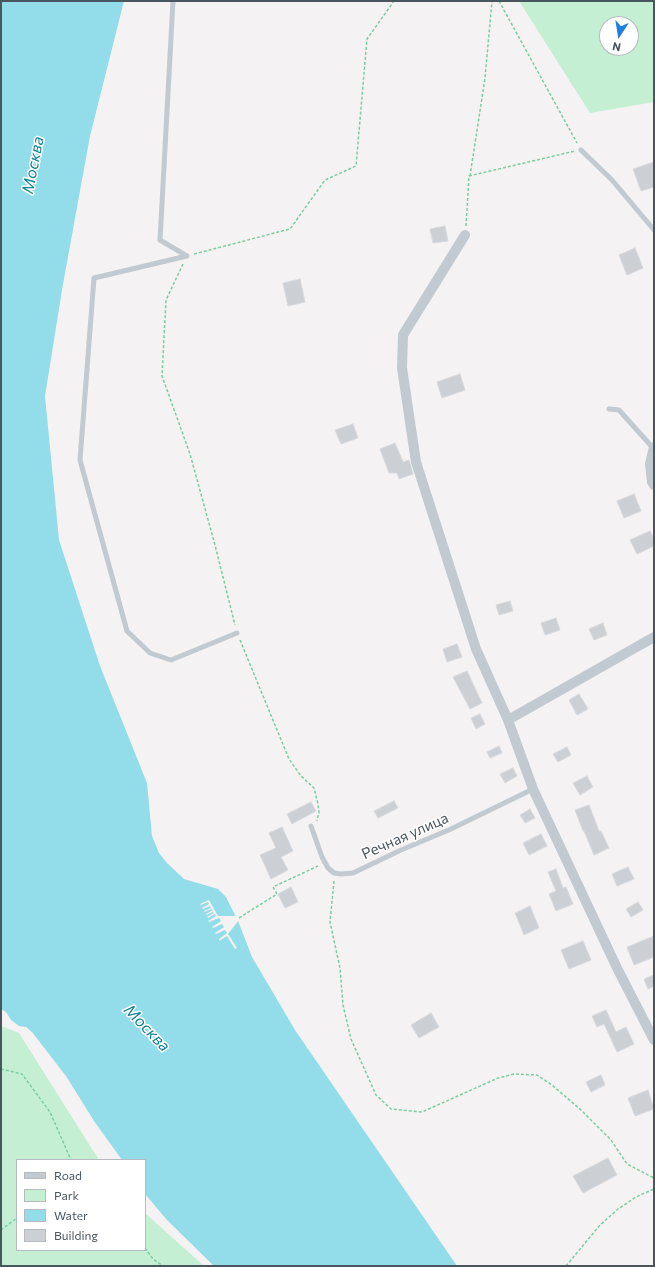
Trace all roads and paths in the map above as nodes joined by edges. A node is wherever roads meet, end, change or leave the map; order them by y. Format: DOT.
graph roads {
  1 [pos="173,1"];
  2 [pos="394,1"];
  3 [pos="492,1"];
  4 [pos="499,1"];
  5 [pos="581,150"];
  6 [pos="470,176"];
  7 [pos="654,230"];
  8 [pos="465,235"];
  9 [pos="187,256"];
  10 [pos="609,409"];
  11 [pos="654,448"];
  12 [pos="654,485"];
  13 [pos="237,633"];
  14 [pos="654,637"];
  15 [pos="508,720"];
  16 [pos="533,789"];
  17 [pos="312,828"];
  18 [pos="325,862"];
  19 [pos="334,873"];
  20 [pos="239,918"];
  21 [pos="654,1040"];
  22 [pos="1,1069"];
  23 [pos="71,1159"];
  24 [pos="654,1178"];
  25 [pos="654,1189"];
  26 [pos="16,1219"];
  27 [pos="1,1230"];
  28 [pos="146,1249"];
  29 [pos="163,1266"];
  30 [pos="566,1266"];
  1 -- 9 [label="lane"];
  2 -- 9 [label="path"];
  3 -- 6 [label="path"];
  4 -- 5 [label="path"];
  5 -- 6 [label="path"];
  5 -- 7 [label="lane"];
  6 -- 8 [label="path"];
  8 -- 15 [label="street"];
  9 -- 13 [label="path"];
  9 -- 13 [label="lane"];
  10 -- 11 [label="lane"];
  11 -- 12 [label="street"];
  13 -- 17 [label="path"];
  14 -- 15 [label="street"];
  15 -- 16 [label="street"];
  16 -- 19 [label="lane, Речная улица"];
  16 -- 21 [label="street"];
  17 -- 18 [label="lane"];
  18 -- 19 [label="lane"];
  18 -- 20 [label="path"];
  19 -- 24 [label="path"];
  22 -- 23 [label="path"];
  25 -- 30 [label="path"];
  26 -- 27 [label="path"];
  28 -- 29 [label="path"];
}
